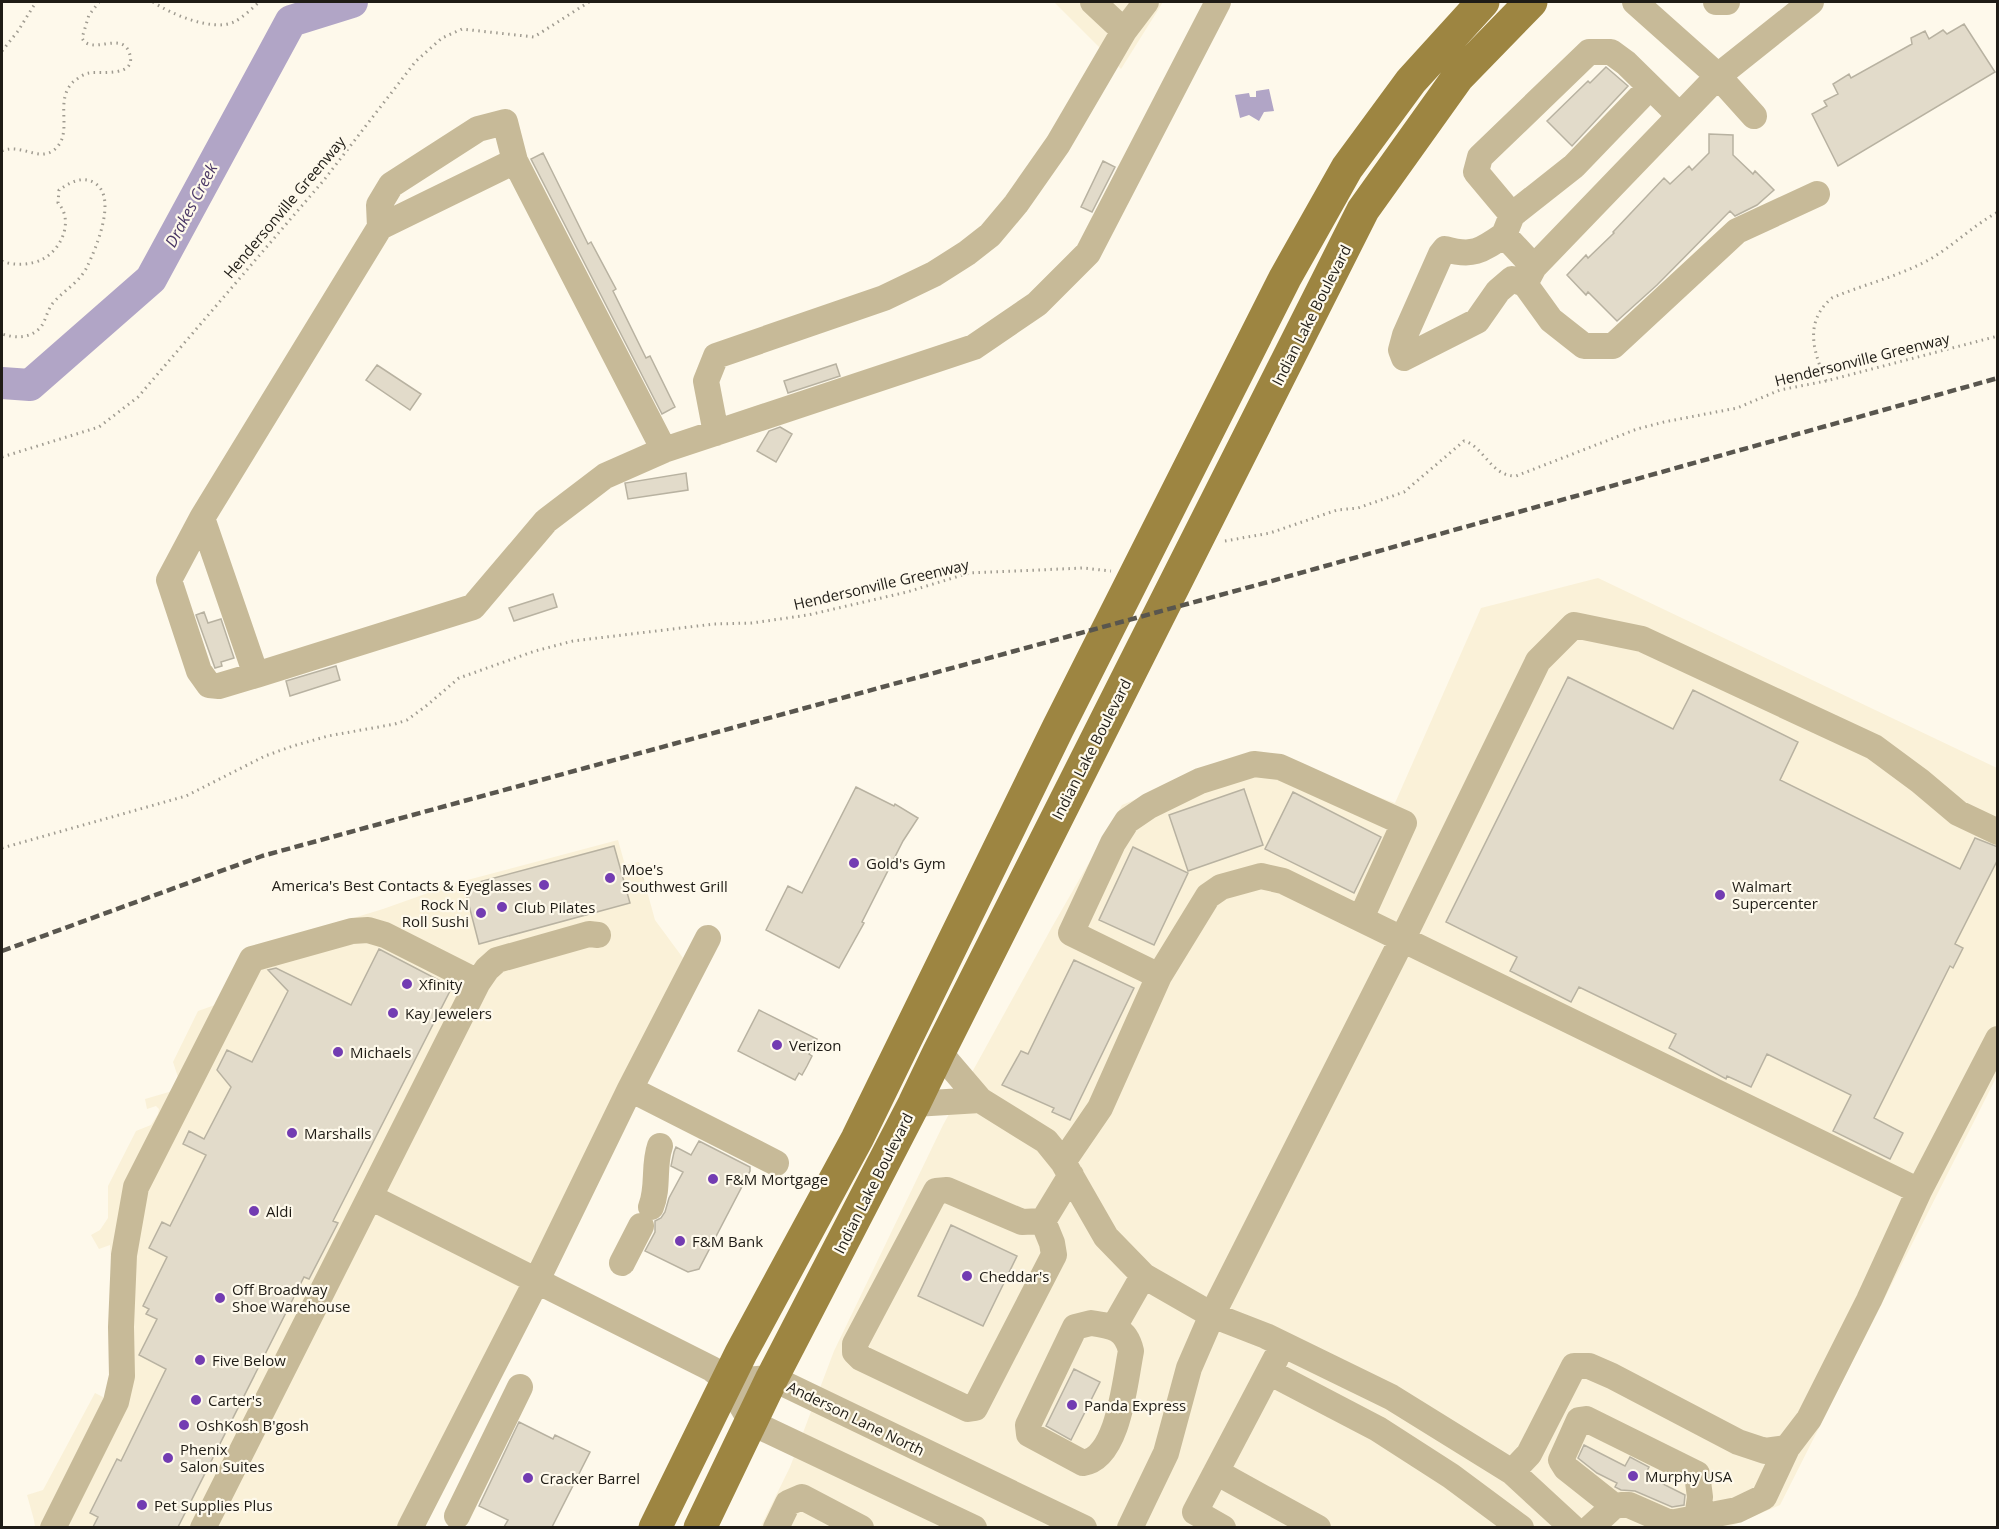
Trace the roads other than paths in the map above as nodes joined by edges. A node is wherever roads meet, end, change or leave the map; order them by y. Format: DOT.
graph roads {
  1 [pos="1093,2"];
  2 [pos="1146,2"];
  3 [pos="1218,2"];
  4 [pos="1483,2"];
  5 [pos="1531,2"];
  6 [pos="1635,2"];
  7 [pos="1716,2"];
  8 [pos="1727,2"];
  9 [pos="1811,2"];
  10 [pos="1124,31"];
  11 [pos="1718,76"];
  12 [pos="1650,87"];
  13 [pos="1679,115"];
  14 [pos="1754,116"];
  15 [pos="515,161"];
  16 [pos="1817,194"];
  17 [pos="1508,225"];
  18 [pos="380,227"];
  19 [pos="1529,275"];
  20 [pos="716,433"];
  21 [pos="664,450"];
  22 [pos="202,518"];
  23 [pos="256,675"];
  24 [pos="1998,832"];
  25 [pos="1361,918"];
  26 [pos="598,935"];
  27 [pos="708,938"];
  28 [pos="1403,938"];
  29 [pos="1160,976"];
  30 [pos="478,982"];
  31 [pos="1998,1039"];
  32 [pos="939,1052"];
  33 [pos="630,1089"];
  34 [pos="980,1100"];
  35 [pos="914,1104"];
  36 [pos="660,1146"];
  37 [pos="776,1163"];
  38 [pos="1067,1168"];
  39 [pos="1919,1191"];
  40 [pos="370,1197"];
  41 [pos="1043,1221"];
  42 [pos="622,1263"];
  43 [pos="1143,1276"];
  44 [pos="537,1280"];
  45 [pos="1212,1314"];
  46 [pos="1114,1327"];
  47 [pos="1283,1344"];
  48 [pos="1269,1372"];
  49 [pos="772,1378"];
  50 [pos="727,1381"];
  51 [pos="520,1387"];
  52 [pos="752,1423"];
  53 [pos="1787,1448"];
  54 [pos="1216,1472"];
  55 [pos="1512,1472"];
  56 [pos="1614,1506"];
  57 [pos="458,1516"];
  58 [pos="1697,1518"];
  59 [pos="53,1527"];
  60 [pos="203,1527"];
  61 [pos="410,1527"];
  62 [pos="655,1527"];
  63 [pos="700,1527"];
  64 [pos="776,1527"];
  65 [pos="861,1527"];
  66 [pos="974,1527"];
  67 [pos="1084,1527"];
  68 [pos="1130,1527"];
  69 [pos="1223,1527"];
  70 [pos="1318,1527"];
  71 [pos="1521,1527"];
  72 [pos="1573,1527"];
  73 [pos="1590,1527"];
  1 -- 10 [label="street"];
  2 -- 10 [label="street"];
  3 -- 20 [label="street"];
  4 -- 50 [label="main road"];
  5 -- 32 [label="main road, Indian Lake Boulevard"];
  6 -- 11 [label="street"];
  7 -- 8 [label="street"];
  9 -- 11 [label="street"];
  10 -- 20 [label="street"];
  11 -- 13 [label="street"];
  11 -- 14 [label="street"];
  12 -- 13 [label="street"];
  12 -- 17 [label="street"];
  12 -- 17 [label="street"];
  13 -- 19 [label="street"];
  15 -- 18 [label="street"];
  15 -- 18 [label="street"];
  15 -- 21 [label="street"];
  16 -- 19 [label="street"];
  17 -- 19 [label="street"];
  17 -- 19 [label="street"];
  18 -- 22 [label="street"];
  20 -- 21 [label="street"];
  21 -- 23 [label="street"];
  22 -- 23 [label="street"];
  22 -- 23 [label="street"];
  24 -- 28 [label="street"];
  25 -- 28 [label="street"];
  25 -- 29 [label="street"];
  25 -- 29 [label="street"];
  26 -- 30 [label="street"];
  27 -- 33 [label="street"];
  28 -- 39 [label="street"];
  28 -- 45 [label="street"];
  29 -- 38 [label="street"];
  30 -- 40 [label="street"];
  30 -- 59 [label="street"];
  31 -- 39 [label="street"];
  32 -- 34 [label="street"];
  32 -- 35 [label="main road, Indian Lake Boulevard"];
  33 -- 37 [label="street"];
  33 -- 44 [label="street"];
  34 -- 35 [label="street"];
  34 -- 38 [label="street"];
  35 -- 49 [label="main road, Indian Lake Boulevard"];
  36 -- 42 [label="street"];
  38 -- 41 [label="street"];
  38 -- 43 [label="street"];
  39 -- 53 [label="street"];
  40 -- 44 [label="street"];
  40 -- 60 [label="street"];
  41 -- 41 [label="street"];
  43 -- 45 [label="street"];
  43 -- 46 [label="street"];
  44 -- 50 [label="street"];
  44 -- 61 [label="street"];
  45 -- 47 [label="street"];
  45 -- 68 [label="street"];
  46 -- 46 [label="street"];
  47 -- 48 [label="street"];
  47 -- 55 [label="street"];
  48 -- 54 [label="street"];
  48 -- 71 [label="street"];
  49 -- 50 [label="street, Anderson Lane North"];
  49 -- 52 [label="main road, Indian Lake Boulevard"];
  49 -- 67 [label="street, Anderson Lane North"];
  50 -- 52 [label="street"];
  50 -- 62 [label="main road"];
  51 -- 57 [label="street"];
  52 -- 63 [label="main road, Indian Lake Boulevard"];
  52 -- 66 [label="street"];
  53 -- 55 [label="street"];
  53 -- 58 [label="street"];
  54 -- 69 [label="street"];
  54 -- 70 [label="street"];
  55 -- 72 [label="street"];
  56 -- 58 [label="street"];
  56 -- 58 [label="street"];
  56 -- 73 [label="street"];
  64 -- 65 [label="street"];
}
